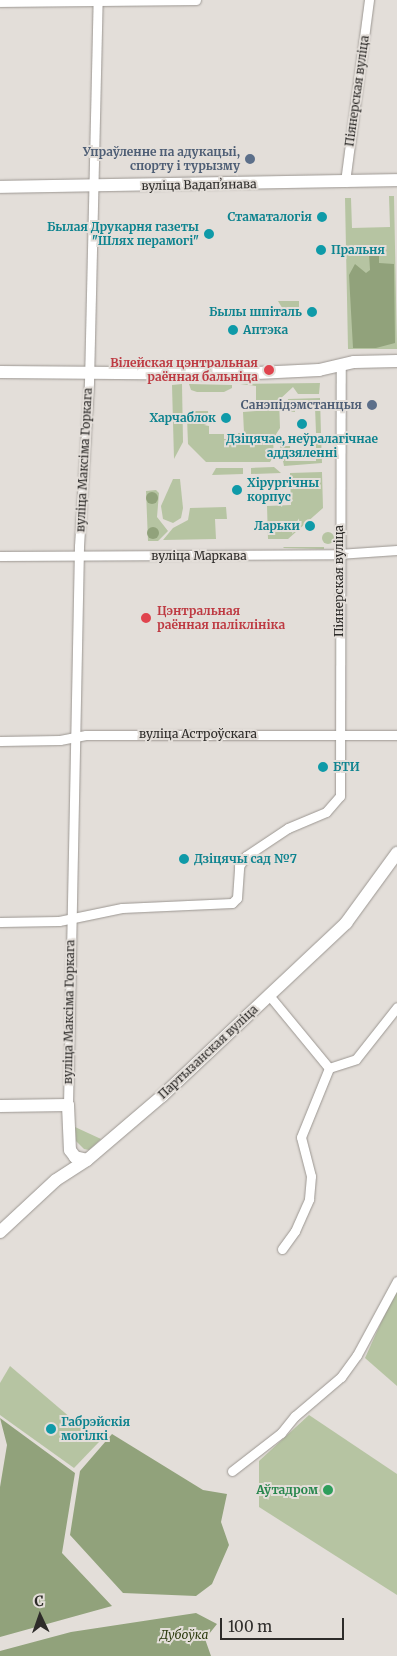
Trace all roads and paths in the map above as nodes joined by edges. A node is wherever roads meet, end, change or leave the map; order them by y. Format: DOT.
graph roads {
  1 [pos="196,0"];
  2 [pos="369,0"];
  3 [pos="98,1"];
  4 [pos="0,2"];
  5 [pos="397,180"];
  6 [pos="345,182"];
  7 [pos="0,187"];
  8 [pos="93,187"];
  9 [pos="397,361"];
  10 [pos="341,366"];
  11 [pos="0,372"];
  12 [pos="89,373"];
  13 [pos="397,550"];
  14 [pos="338,554"];
  15 [pos="0,556"];
  16 [pos="79,556"];
  17 [pos="340,734"];
  18 [pos="397,735"];
  19 [pos="76,738"];
  20 [pos="0,741"];
  21 [pos="397,853"];
  22 [pos="70,919"];
  23 [pos="0,922"];
  24 [pos="268,994"];
  25 [pos="397,1007"];
  26 [pos="329,1068"];
  27 [pos="68,1105"];
  28 [pos="0,1106"];
  29 [pos="68,1142"];
  30 [pos="87,1160"];
  31 [pos="56,1180"];
  32 [pos="0,1232"];
  33 [pos="282,1249"];
  34 [pos="397,1281"];
  35 [pos="232,1471"];
  1 -- 3 [label="street"];
  2 -- 6 [label="street, Піянерская вуліца"];
  3 -- 4 [label="street"];
  3 -- 8 [label="street, вуліца Максіма Горкага"];
  5 -- 6 [label="main road, вуліца Вадапʼянава"];
  6 -- 8 [label="main road, вуліца Вадапʼянава"];
  7 -- 8 [label="main road, вуліца Вадапʼянава"];
  8 -- 12 [label="street, вуліца Максіма Горкага"];
  9 -- 10 [label="main road"];
  10 -- 12 [label="main road"];
  10 -- 14 [label="street, Піянерская вуліца"];
  11 -- 12 [label="main road"];
  12 -- 16 [label="street, вуліца Максіма Горкага"];
  13 -- 14 [label="street, вуліца Маркава"];
  14 -- 16 [label="street, вуліца Маркава"];
  14 -- 17 [label="street, Піянерская вуліца"];
  15 -- 16 [label="street, вуліца Маркава"];
  16 -- 19 [label="street, вуліца Максіма Горкага"];
  17 -- 18 [label="street, вуліца Астроўскага"];
  17 -- 19 [label="street, вуліца Астроўскага"];
  17 -- 22 [label="street, Піянерская вуліца"];
  19 -- 20 [label="street, вуліца Астроўскага"];
  19 -- 22 [label="street, вуліца Максіма Горкага"];
  21 -- 24 [label="main road, Партызанская вуліца"];
  22 -- 23 [label="street"];
  22 -- 27 [label="street, вуліца Максіма Горкага"];
  24 -- 26 [label="street"];
  24 -- 30 [label="main road, Партызанская вуліца"];
  25 -- 26 [label="street"];
  26 -- 33 [label="street"];
  27 -- 28 [label="main road"];
  27 -- 29 [label="main road"];
  29 -- 30 [label="main road"];
  29 -- 31 [label="main road"];
  30 -- 31 [label="main road, Партызанская вуліца"];
  31 -- 32 [label="main road, Партызанская вуліца"];
  34 -- 35 [label="street"];
}
